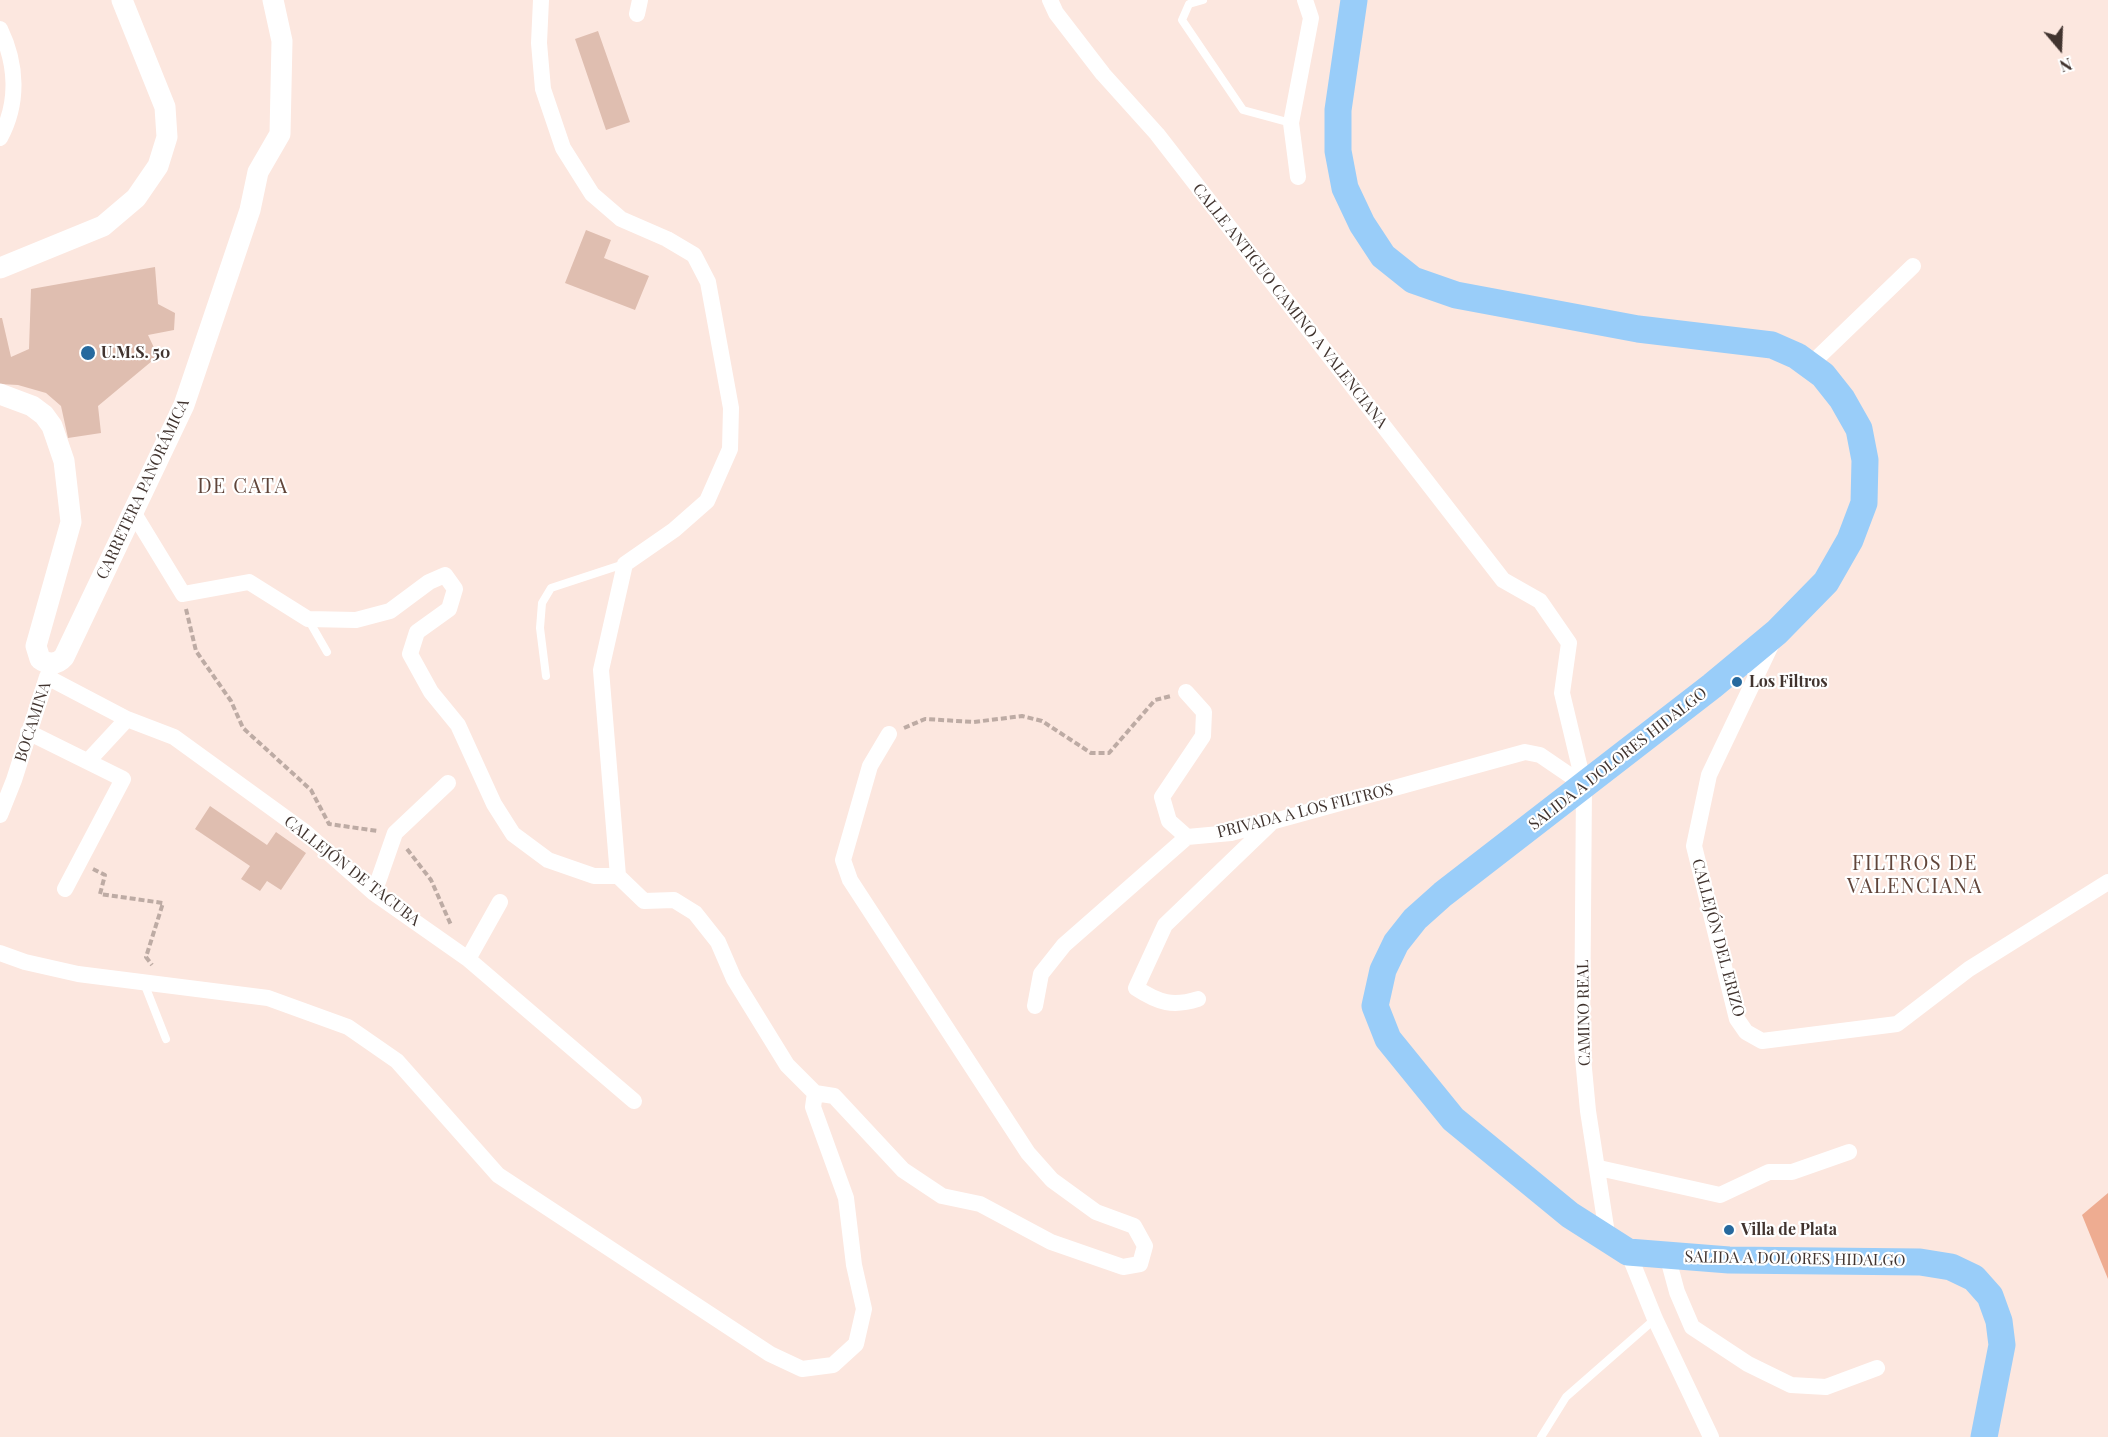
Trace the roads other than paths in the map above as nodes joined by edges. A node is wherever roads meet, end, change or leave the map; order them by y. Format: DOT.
graph roads {
  1 [pos="122,0"];
  2 [pos="273,0"];
  3 [pos="541,0"];
  4 [pos="1050,0"];
  5 [pos="1203,0"];
  6 [pos="1305,0"];
  7 [pos="1354,0"];
  8 [pos="0,29"];
  9 [pos="1291,123"];
  10 [pos="0,138"];
  11 [pos="1298,177"];
  12 [pos="1913,266"];
  13 [pos="0,268"];
  14 [pos="1810,365"];
  15 [pos="0,394"];
  16 [pos="133,512"];
  17 [pos="625,564"];
  18 [pos="308,619"];
  19 [pos="1777,632"];
  20 [pos="327,652"];
  21 [pos="51,670"];
  22 [pos="546,676"];
  23 [pos="1186,692"];
  24 [pos="127,719"];
  25 [pos="28,732"];
  26 [pos="890,735"];
  27 [pos="89,760"];
  28 [pos="448,783"];
  29 [pos="1584,785"];
  30 [pos="0,815"];
  31 [pos="1273,822"];
  32 [pos="1187,837"];
  33 [pos="618,876"];
  34 [pos="2108,882"];
  35 [pos="65,889"];
  36 [pos="374,893"];
  37 [pos="500,902"];
  38 [pos="0,953"];
  39 [pos="468,959"];
  40 [pos="144,982"];
  41 [pos="1198,999"];
  42 [pos="1035,1006"];
  43 [pos="166,1039"];
  44 [pos="815,1093"];
  45 [pos="634,1101"];
  46 [pos="1849,1152"];
  47 [pos="1599,1168"];
  48 [pos="1618,1246"];
  49 [pos="1667,1255"];
  50 [pos="1656,1319"];
  51 [pos="1877,1368"];
  52 [pos="1541,1437"];
  53 [pos="1711,1437"];
  54 [pos="1984,1437"];
  1 -- 13 [label="street"];
  2 -- 16 [label="street, CARRETERA PANORÁMICA"];
  3 -- 17 [label="street"];
  4 -- 29 [label="street, CALLE ANTIGUO CAMINO A VALENCIANA"];
  5 -- 9 [label="lane"];
  6 -- 9 [label="street"];
  7 -- 14 [label="main road, SALIDA A DOLORES HIDALGO"];
  8 -- 10 [label="street"];
  9 -- 11 [label="street"];
  12 -- 14 [label="street"];
  14 -- 19 [label="main road, SALIDA A DOLORES HIDALGO"];
  15 -- 21 [label="street"];
  16 -- 18 [label="street"];
  16 -- 21 [label="street, CARRETERA PANORÁMICA"];
  17 -- 22 [label="lane"];
  17 -- 33 [label="street"];
  18 -- 20 [label="lane"];
  18 -- 33 [label="street"];
  19 -- 29 [label="main road, SALIDA A DOLORES HIDALGO"];
  19 -- 34 [label="street, CALLEJÓN DEL ERIZO"];
  21 -- 24 [label="street, CALLEJÓN DE TACUBA"];
  21 -- 25 [label="street, BOCAMINA"];
  23 -- 32 [label="street"];
  24 -- 27 [label="street"];
  24 -- 36 [label="street, CALLEJÓN DE TACUBA"];
  25 -- 27 [label="street"];
  25 -- 30 [label="street, BOCAMINA"];
  26 -- 44 [label="street"];
  27 -- 35 [label="street"];
  28 -- 36 [label="street"];
  29 -- 31 [label="street, PRIVADA A LOS FILTROS"];
  29 -- 47 [label="street, CAMINO REAL"];
  29 -- 48 [label="main road, SALIDA A DOLORES HIDALGO"];
  31 -- 32 [label="street, PRIVADA A LOS FILTROS"];
  31 -- 41 [label="street"];
  32 -- 42 [label="street"];
  33 -- 44 [label="street"];
  36 -- 39 [label="street, CALLEJÓN DE TACUBA"];
  37 -- 39 [label="street"];
  38 -- 40 [label="street"];
  39 -- 45 [label="street, CALLEJÓN DE TACUBA"];
  40 -- 43 [label="lane"];
  40 -- 44 [label="street"];
  46 -- 47 [label="street"];
  47 -- 48 [label="street, CAMINO REAL"];
  48 -- 49 [label="main road, SALIDA A DOLORES HIDALGO"];
  48 -- 50 [label="street, CAMINO REAL"];
  49 -- 51 [label="street"];
  49 -- 54 [label="main road, SALIDA A DOLORES HIDALGO"];
  50 -- 52 [label="lane"];
  50 -- 53 [label="street, CAMINO REAL"];
}
